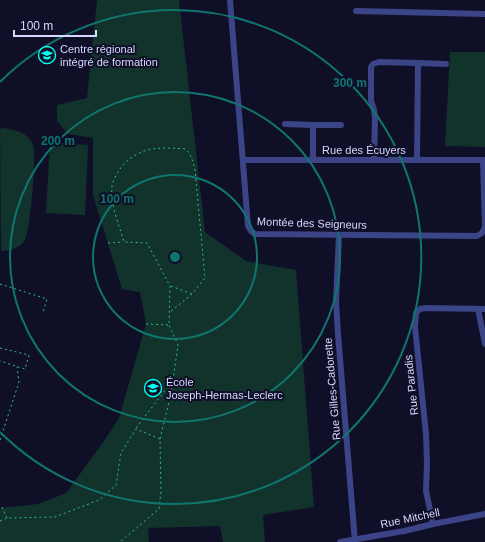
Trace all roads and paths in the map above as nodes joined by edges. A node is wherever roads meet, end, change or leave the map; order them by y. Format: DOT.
graph roads {
  1 [pos="230,0"];
  2 [pos="356,12"];
  3 [pos="485,14"];
  4 [pos="418,63"];
  5 [pos="446,64"];
  6 [pos="285,124"];
  7 [pos="313,125"];
  8 [pos="341,126"];
  9 [pos="243,160"];
  10 [pos="313,160"];
  11 [pos="374,160"];
  12 [pos="417,160"];
  13 [pos="484,160"];
  14 [pos="339,235"];
  15 [pos="124,242"];
  16 [pos="108,243"];
  17 [pos="0,284"];
  18 [pos="170,286"];
  19 [pos="192,294"];
  20 [pos="482,309"];
  21 [pos="44,312"];
  22 [pos="169,313"];
  23 [pos="146,324"];
  24 [pos="169,326"];
  25 [pos="485,344"];
  26 [pos="0,348"];
  27 [pos="0,361"];
  28 [pos="17,366"];
  29 [pos="173,380"];
  30 [pos="136,429"];
  31 [pos="160,439"];
  32 [pos="0,440"];
  33 [pos="2,507"];
  34 [pos="485,514"];
  35 [pos="7,518"];
  36 [pos="0,521"];
  37 [pos="433,524"];
  38 [pos="355,540"];
  39 [pos="121,542"];
  40 [pos="340,542"];
  1 -- 9 [label="street, Montée des Seigneurs"];
  2 -- 3 [label="street"];
  4 -- 5 [label="street"];
  4 -- 11 [label="street"];
  4 -- 12 [label="street"];
  6 -- 7 [label="street"];
  7 -- 8 [label="street"];
  7 -- 10 [label="street"];
  9 -- 10 [label="street, Rue des Écuyers"];
  9 -- 14 [label="street, Montée des Seigneurs"];
  10 -- 11 [label="street, Rue des Écuyers"];
  11 -- 12 [label="street, Rue des Écuyers"];
  12 -- 13 [label="street, Rue des Écuyers"];
  13 -- 14 [label="street, Montée des Seigneurs"];
  14 -- 38 [label="street, Rue Gilles-Cadorette"];
  15 -- 16 [label="path"];
  15 -- 18 [label="path"];
  15 -- 19 [label="path"];
  17 -- 21 [label="path"];
  18 -- 19 [label="path"];
  18 -- 22 [label="path"];
  19 -- 22 [label="path"];
  20 -- 25 [label="street"];
  20 -- 37 [label="street, Rue Paradis"];
  22 -- 24 [label="path"];
  23 -- 24 [label="path"];
  24 -- 29 [label="path"];
  26 -- 28 [label="path"];
  27 -- 28 [label="path"];
  28 -- 32 [label="path"];
  29 -- 30 [label="path"];
  29 -- 31 [label="path"];
  30 -- 31 [label="path"];
  30 -- 35 [label="path"];
  31 -- 39 [label="path"];
  33 -- 35 [label="path"];
  34 -- 37 [label="street, Rue Mitchell"];
  35 -- 36 [label="path"];
  37 -- 38 [label="street, Rue Mitchell"];
  38 -- 40 [label="street, Rue Mitchell"];
}
